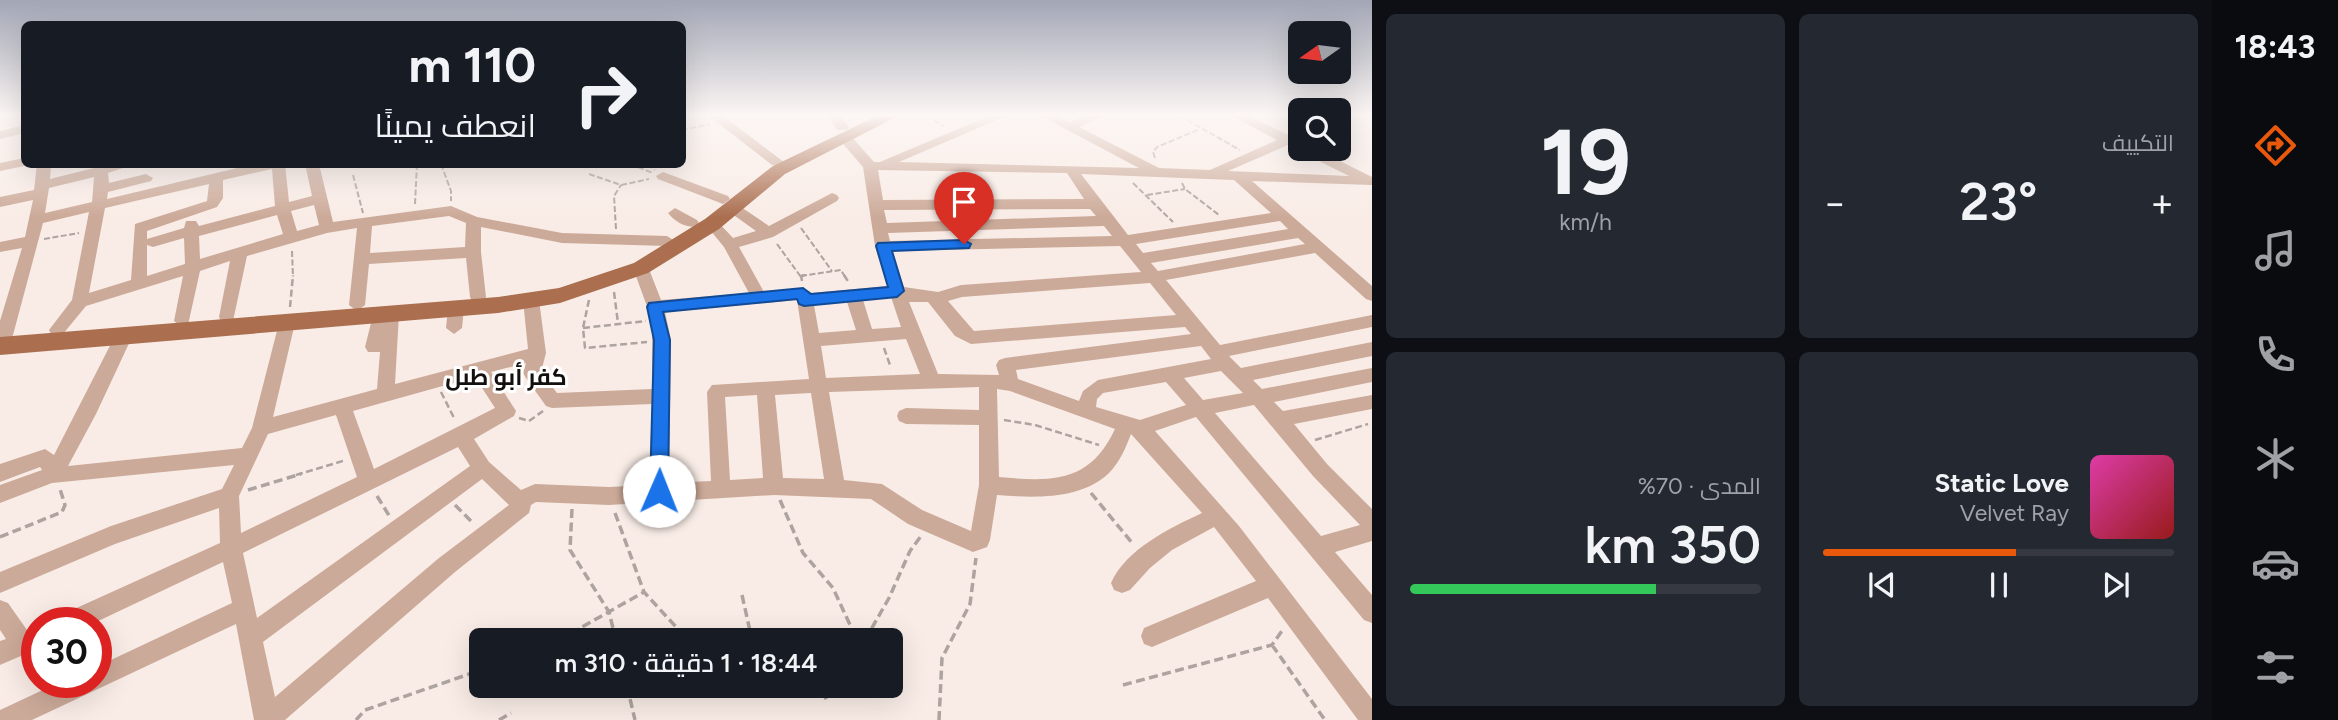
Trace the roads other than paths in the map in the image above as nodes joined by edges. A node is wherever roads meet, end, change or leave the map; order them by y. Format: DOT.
graph roads {
  1 [pos="760,150"];
  2 [pos="795,150"];
  3 [pos="808,150"];
  4 [pos="861,150"];
  5 [pos="915,150"];
  6 [pos="1115,150"];
  7 [pos="1273,150"];
  8 [pos="1331,161"];
  9 [pos="777,162"];
  10 [pos="21,163"];
  11 [pos="875,165"];
  12 [pos="0,167"];
  13 [pos="44,168"];
  14 [pos="98,168"];
  15 [pos="101,168"];
  16 [pos="259,168"];
  17 [pos="277,168"];
  18 [pos="313,168"];
  19 [pos="1072,169"];
  20 [pos="146,171"];
  21 [pos="1158,172"];
  22 [pos="1209,173"];
  23 [pos="1237,175"];
  24 [pos="663,176"];
  25 [pos="216,178"];
  26 [pos="1372,181"];
  27 [pos="42,189"];
  28 [pos="102,189"];
  29 [pos="145,195"];
  30 [pos="832,198"];
  31 [pos="319,199"];
  32 [pos="0,202"];
  33 [pos="728,204"];
  34 [pos="1094,204"];
  35 [pos="876,205"];
  36 [pos="99,206"];
  37 [pos="283,209"];
  38 [pos="191,211"];
  39 [pos="1283,216"];
  40 [pos="36,220"];
  41 [pos="693,220"];
  42 [pos="474,221"];
  43 [pos="1109,221"];
  44 [pos="365,223"];
  45 [pos="327,228"];
  46 [pos="880,228"];
  47 [pos="192,232"];
  48 [pos="1301,232"];
  49 [pos="768,233"];
  50 [pos="291,237"];
  51 [pos="32,241"];
  52 [pos="667,241"];
  53 [pos="1125,241"];
  54 [pos="153,242"];
  55 [pos="730,244"];
  56 [pos="883,246"];
  57 [pos="0,247"];
  58 [pos="1317,247"];
  59 [pos="240,251"];
  60 [pos="473,252"];
  61 [pos="360,259"];
  62 [pos="1140,259"];
  63 [pos="193,266"];
  64 [pos="641,268"];
  65 [pos="1154,277"];
  66 [pos="139,283"];
  67 [pos="897,291"];
  68 [pos="1372,295"];
  69 [pos="478,297"];
  70 [pos="760,298"];
  71 [pos="854,298"];
  72 [pos="936,299"];
  73 [pos="531,300"];
  74 [pos="804,300"];
  75 [pos="80,302"];
  76 [pos="356,305"];
  77 [pos="386,314"];
  78 [pos="657,314"];
  79 [pos="227,317"];
  80 [pos="289,317"];
  81 [pos="1189,320"];
  82 [pos="182,321"];
  83 [pos="1372,321"];
  84 [pos="57,330"];
  85 [pos="912,331"];
  86 [pos="873,336"];
  87 [pos="123,337"];
  88 [pos="991,337"];
  89 [pos="1,339"];
  90 [pos="814,340"];
  91 [pos="374,347"];
  92 [pos="1372,349"];
  93 [pos="1215,351"];
  94 [pos="537,353"];
  95 [pos="1005,365"];
  96 [pos="479,369"];
  97 [pos="1170,374"];
  98 [pos="1372,374"];
  99 [pos="1238,376"];
  100 [pos="932,380"];
  101 [pos="988,380"];
  102 [pos="1011,384"];
  103 [pos="820,385"];
  104 [pos="765,387"];
  105 [pos="386,392"];
  106 [pos="660,396"];
  107 [pos="1257,396"];
  108 [pos="1372,402"];
  109 [pos="342,407"];
  110 [pos="1198,409"];
  111 [pos="1086,410"];
  112 [pos="906,416"];
  113 [pos="987,418"];
  114 [pos="1279,419"];
  115 [pos="1133,426"];
  116 [pos="261,429"];
  117 [pos="462,436"];
  118 [pos="250,455"];
  119 [pos="482,468"];
  120 [pos="0,474"];
  121 [pos="55,475"];
  122 [pos="368,480"];
  123 [pos="989,485"];
  124 [pos="774,486"];
  125 [pos="835,488"];
  126 [pos="721,490"];
  127 [pos="659,491"];
  128 [pos="0,494"];
  129 [pos="229,496"];
  130 [pos="518,501"];
  131 [pos="1217,516"];
  132 [pos="1372,523"];
  133 [pos="1372,531"];
  134 [pos="1318,547"];
  135 [pos="232,548"];
  136 [pos="0,583"];
  137 [pos="1122,583"];
  138 [pos="1270,586"];
  139 [pos="104,607"];
  140 [pos="243,609"];
  141 [pos="0,611"];
  142 [pos="1372,612"];
  143 [pos="21,632"];
  144 [pos="1152,636"];
  145 [pos="250,637"];
  146 [pos="21,644"];
  147 [pos="0,653"];
  148 [pos="112,671"];
  149 [pos="53,698"];
  150 [pos="1372,719"];
  151 [pos="5,720"];
  152 [pos="267,720"];
  1 -- 9 [label="street"];
  2 -- 9 [label="main road"];
  3 -- 33 [label="main road"];
  4 -- 11 [label="street"];
  5 -- 11 [label="street"];
  6 -- 21 [label="street"];
  7 -- 22 [label="street"];
  8 -- 26 [label="street"];
  9 -- 33 [label="main road"];
  10 -- 12 [label="street"];
  11 -- 19 [label="street"];
  11 -- 35 [label="street"];
  13 -- 27 [label="street"];
  14 -- 27 [label="street"];
  15 -- 28 [label="street"];
  16 -- 25 [label="street"];
  17 -- 37 [label="street"];
  18 -- 31 [label="street"];
  19 -- 21 [label="street"];
  19 -- 34 [label="street"];
  20 -- 28 [label="street"];
  20 -- 29 [label="street"];
  21 -- 22 [label="street"];
  22 -- 23 [label="street"];
  23 -- 26 [label="street"];
  23 -- 39 [label="street"];
  24 -- 33 [label="street"];
  25 -- 29 [label="street"];
  25 -- 38 [label="street"];
  27 -- 32 [label="street"];
  27 -- 40 [label="street"];
  28 -- 36 [label="street"];
  29 -- 36 [label="street"];
  30 -- 49 [label="street"];
  31 -- 37 [label="street"];
  31 -- 45 [label="street"];
  33 -- 41 [label="main road"];
  33 -- 49 [label="street"];
  34 -- 35 [label="street"];
  34 -- 43 [label="street"];
  35 -- 46 [label="street"];
  36 -- 40 [label="street"];
  36 -- 75 [label="street"];
  37 -- 47 [label="street"];
  37 -- 50 [label="street"];
  38 -- 47 [label="street"];
  38 -- 66 [label="street"];
  39 -- 48 [label="street"];
  39 -- 53 [label="street"];
  40 -- 51 [label="street"];
  41 -- 52 [label="main road"];
  41 -- 55 [label="street"];
  41 -- 64 [label="main road"];
  42 -- 44 [label="street"];
  42 -- 52 [label="street"];
  42 -- 60 [label="street"];
  43 -- 46 [label="street"];
  43 -- 53 [label="street"];
  44 -- 45 [label="street"];
  44 -- 61 [label="street"];
  45 -- 50 [label="street"];
  46 -- 56 [label="street"];
  47 -- 54 [label="street"];
  47 -- 63 [label="street"];
  48 -- 58 [label="street"];
  48 -- 62 [label="street"];
  49 -- 55 [label="street"];
  50 -- 59 [label="street"];
  51 -- 57 [label="street"];
  51 -- 89 [label="street"];
  52 -- 69 [label="main road"];
  53 -- 56 [label="street"];
  53 -- 62 [label="street"];
  55 -- 70 [label="street"];
  56 -- 67 [label="street"];
  58 -- 65 [label="street"];
  58 -- 68 [label="street"];
  59 -- 63 [label="street"];
  59 -- 79 [label="street"];
  60 -- 61 [label="street"];
  60 -- 69 [label="street"];
  61 -- 76 [label="street"];
  62 -- 65 [label="street"];
  63 -- 66 [label="street"];
  63 -- 82 [label="street"];
  64 -- 73 [label="main road"];
  64 -- 78 [label="street"];
  65 -- 72 [label="street"];
  65 -- 81 [label="street"];
  66 -- 75 [label="street"];
  67 -- 71 [label="street"];
  67 -- 72 [label="street"];
  67 -- 85 [label="street"];
  69 -- 76 [label="main road"];
  70 -- 74 [label="street"];
  70 -- 78 [label="street"];
  71 -- 74 [label="street"];
  71 -- 86 [label="street"];
  72 -- 88 [label="street"];
  73 -- 77 [label="main road"];
  73 -- 94 [label="street"];
  74 -- 90 [label="street"];
  75 -- 84 [label="street"];
  76 -- 80 [label="main road"];
  77 -- 80 [label="main road"];
  77 -- 91 [label="street"];
  77 -- 105 [label="street"];
  78 -- 106 [label="street"];
  79 -- 80 [label="main road"];
  79 -- 82 [label="main road"];
  80 -- 87 [label="main road"];
  80 -- 116 [label="street"];
  81 -- 88 [label="street"];
  81 -- 93 [label="street"];
  82 -- 84 [label="main road"];
  83 -- 93 [label="street"];
  84 -- 89 [label="main road"];
  85 -- 86 [label="street"];
  85 -- 100 [label="street"];
  86 -- 90 [label="street"];
  87 -- 89 [label="main road"];
  87 -- 121 [label="street"];
  88 -- 95 [label="street"];
  90 -- 103 [label="street"];
  92 -- 99 [label="street"];
  93 -- 95 [label="street"];
  93 -- 97 [label="street"];
  93 -- 99 [label="street"];
  94 -- 96 [label="street"];
  94 -- 106 [label="street"];
  95 -- 102 [label="street"];
  96 -- 105 [label="street"];
  96 -- 117 [label="street"];
  97 -- 110 [label="street"];
  97 -- 111 [label="street"];
  98 -- 107 [label="street"];
  99 -- 107 [label="street"];
  100 -- 101 [label="street"];
  100 -- 103 [label="street"];
  101 -- 102 [label="street"];
  101 -- 113 [label="street"];
  102 -- 111 [label="street"];
  103 -- 104 [label="street"];
  103 -- 125 [label="street"];
  104 -- 124 [label="street"];
  104 -- 126 [label="street"];
  105 -- 109 [label="street"];
  106 -- 127 [label="street"];
  107 -- 110 [label="street"];
  107 -- 114 [label="street"];
  108 -- 114 [label="street"];
  109 -- 116 [label="street"];
  109 -- 122 [label="street"];
  110 -- 115 [label="street"];
  110 -- 134 [label="street"];
  111 -- 115 [label="street"];
  112 -- 113 [label="street"];
  113 -- 123 [label="street"];
  114 -- 132 [label="street"];
  115 -- 123 [label="street"];
  115 -- 131 [label="street"];
  116 -- 118 [label="street"];
  117 -- 119 [label="street"];
  117 -- 122 [label="street"];
  118 -- 121 [label="street"];
  118 -- 129 [label="street"];
  119 -- 130 [label="street"];
  119 -- 145 [label="street"];
  120 -- 121 [label="street"];
  121 -- 128 [label="street"];
  122 -- 135 [label="street"];
  123 -- 125 [label="street"];
  124 -- 125 [label="street"];
  124 -- 126 [label="street"];
  126 -- 127 [label="street"];
  127 -- 130 [label="street"];
  129 -- 135 [label="street"];
  129 -- 136 [label="street"];
  130 -- 152 [label="street"];
  131 -- 137 [label="street"];
  131 -- 138 [label="street"];
  133 -- 134 [label="street"];
  134 -- 142 [label="street"];
  135 -- 139 [label="street"];
  135 -- 140 [label="street"];
  138 -- 144 [label="street"];
  138 -- 150 [label="street"];
  140 -- 145 [label="street"];
  140 -- 148 [label="street"];
  141 -- 143 [label="street"];
  145 -- 152 [label="street"];
  146 -- 147 [label="street"];
  149 -- 151 [label="street"];
}
